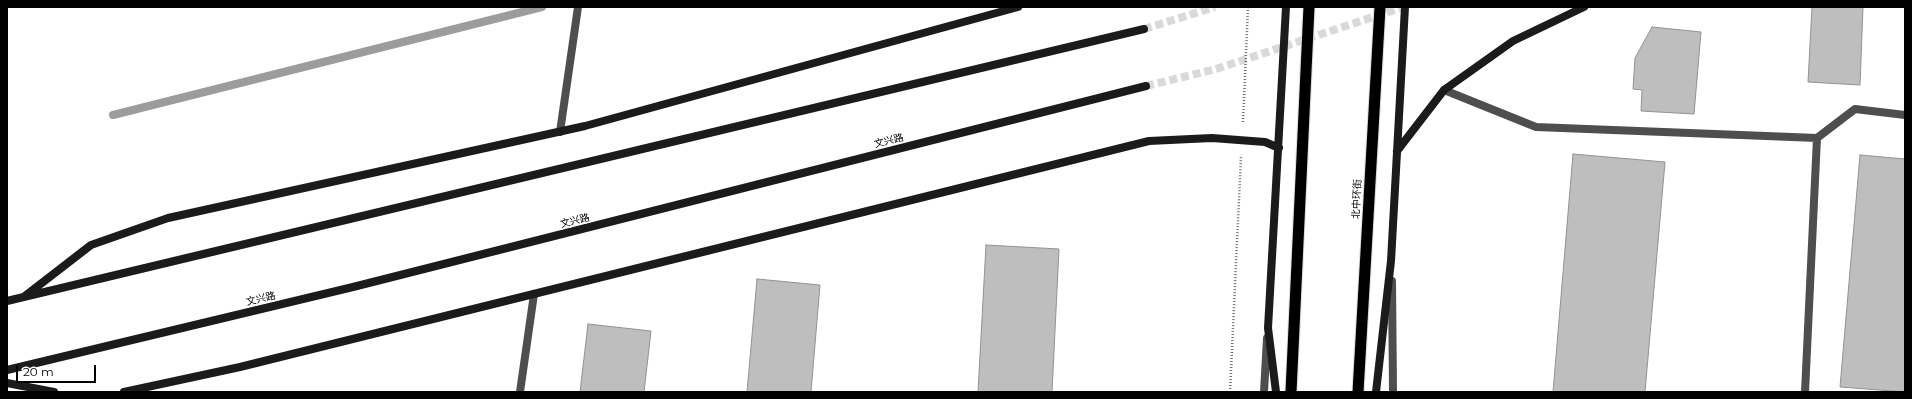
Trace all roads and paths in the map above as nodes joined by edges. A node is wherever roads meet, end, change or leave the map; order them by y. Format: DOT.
graph roads {
  1 [pos="578,7"];
  2 [pos="1018,7"];
  3 [pos="1248,7"];
  4 [pos="1286,7"];
  5 [pos="1308,7"];
  6 [pos="1380,7"];
  7 [pos="1405,7"];
  8 [pos="1584,7"];
  9 [pos="1144,28"];
  10 [pos="1146,86"];
  11 [pos="1444,90"];
  12 [pos="1905,115"];
  13 [pos="560,132"];
  14 [pos="1817,138"];
  15 [pos="1242,140"];
  16 [pos="1279,148"];
  17 [pos="1397,151"];
  18 [pos="1391,261"];
  19 [pos="534,294"];
  20 [pos="22,298"];
  21 [pos="7,301"];
  22 [pos="1268,328"];
  23 [pos="7,370"];
  24 [pos="7,383"];
  25 [pos="54,392"];
  26 [pos="124,392"];
  27 [pos="520,392"];
  28 [pos="1230,392"];
  29 [pos="1264,392"];
  30 [pos="1276,392"];
  31 [pos="1291,392"];
  32 [pos="1358,392"];
  33 [pos="1376,392"];
  34 [pos="1393,392"];
  35 [pos="1805,392"];
  1 -- 13 [label="street"];
  2 -- 13 [label="main road"];
  3 -- 15 [label="path"];
  4 -- 16 [label="main road"];
  5 -- 31 [label="highway"];
  6 -- 32 [label="highway, 北中环街"];
  7 -- 17 [label="main road"];
  8 -- 11 [label="main road"];
  9 -- 20 [label="main road"];
  10 -- 23 [label="main road, 文兴路"];
  11 -- 14 [label="street"];
  11 -- 17 [label="main road"];
  12 -- 14 [label="street"];
  13 -- 20 [label="main road"];
  14 -- 35 [label="street"];
  15 -- 16 [label="main road"];
  15 -- 19 [label="main road"];
  15 -- 28 [label="path"];
  16 -- 22 [label="main road"];
  17 -- 18 [label="main road"];
  18 -- 33 [label="main road"];
  18 -- 34 [label="street"];
  19 -- 26 [label="main road"];
  19 -- 27 [label="street"];
  20 -- 21 [label="main road"];
  22 -- 29 [label="street"];
  22 -- 30 [label="main road"];
  24 -- 25 [label="main road"];
}
